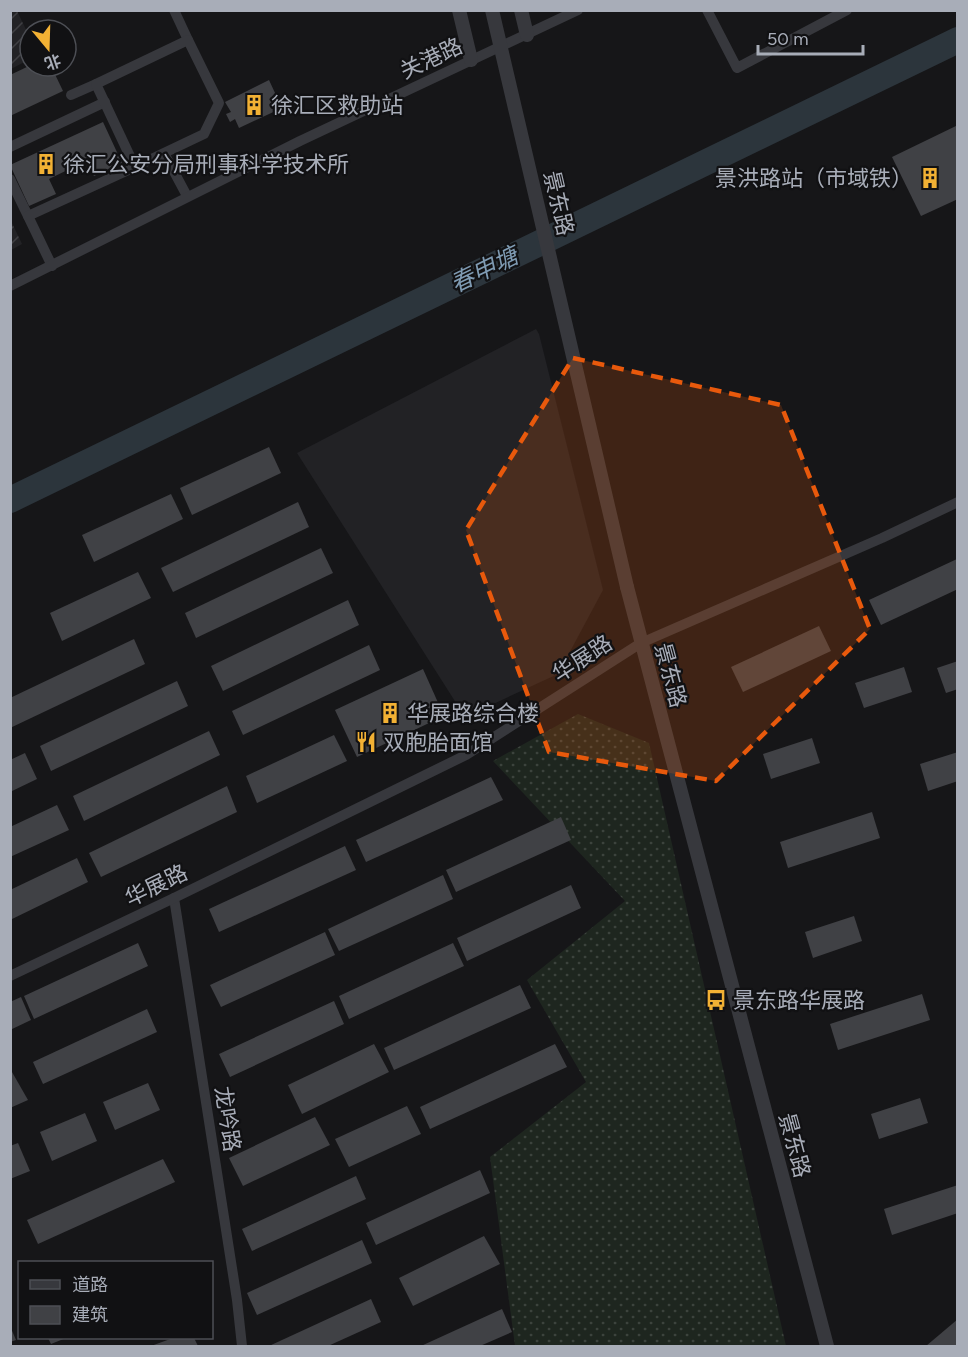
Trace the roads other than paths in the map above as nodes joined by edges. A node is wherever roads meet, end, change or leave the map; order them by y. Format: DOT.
graph roads {
  1 [pos="174,10"];
  2 [pos="459,10"];
  3 [pos="492,10"];
  4 [pos="521,10"];
  5 [pos="578,10"];
  6 [pos="707,10"];
  7 [pos="847,10"];
  8 [pos="527,35"];
  9 [pos="188,40"];
  10 [pos="471,60"];
  11 [pos="96,84"];
  12 [pos="71,95"];
  13 [pos="105,102"];
  14 [pos="10,147"];
  15 [pos="164,153"];
  16 [pos="135,167"];
  17 [pos="10,179"];
  18 [pos="187,196"];
  19 [pos="28,216"];
  20 [pos="52,266"];
  21 [pos="10,286"];
  22 [pos="957,502"];
  23 [pos="641,644"];
  24 [pos="174,898"];
  25 [pos="10,976"];
  26 [pos="242,1347"];
  27 [pos="827,1347"];
  1 -- 9 [label="street"];
  2 -- 10 [label="street"];
  3 -- 23 [label="street, 景东路, bridge"];
  4 -- 8 [label="street"];
  5 -- 8 [label="street, 关港路"];
  6 -- 7 [label="street"];
  8 -- 10 [label="street, 关港路"];
  9 -- 11 [label="street"];
  9 -- 15 [label="street"];
  10 -- 18 [label="street, 关港路"];
  11 -- 12 [label="street"];
  11 -- 13 [label="street"];
  13 -- 14 [label="street"];
  13 -- 16 [label="street"];
  15 -- 16 [label="street"];
  15 -- 18 [label="street"];
  16 -- 19 [label="street"];
  17 -- 19 [label="street"];
  18 -- 20 [label="street, 关港路"];
  19 -- 20 [label="street"];
  20 -- 21 [label="street, 关港路"];
  22 -- 23 [label="street, 华展路"];
  23 -- 24 [label="street, 华展路"];
  23 -- 27 [label="street, 景东路"];
  24 -- 25 [label="street, 华展路"];
  24 -- 26 [label="street, 龙吟路"];
}
